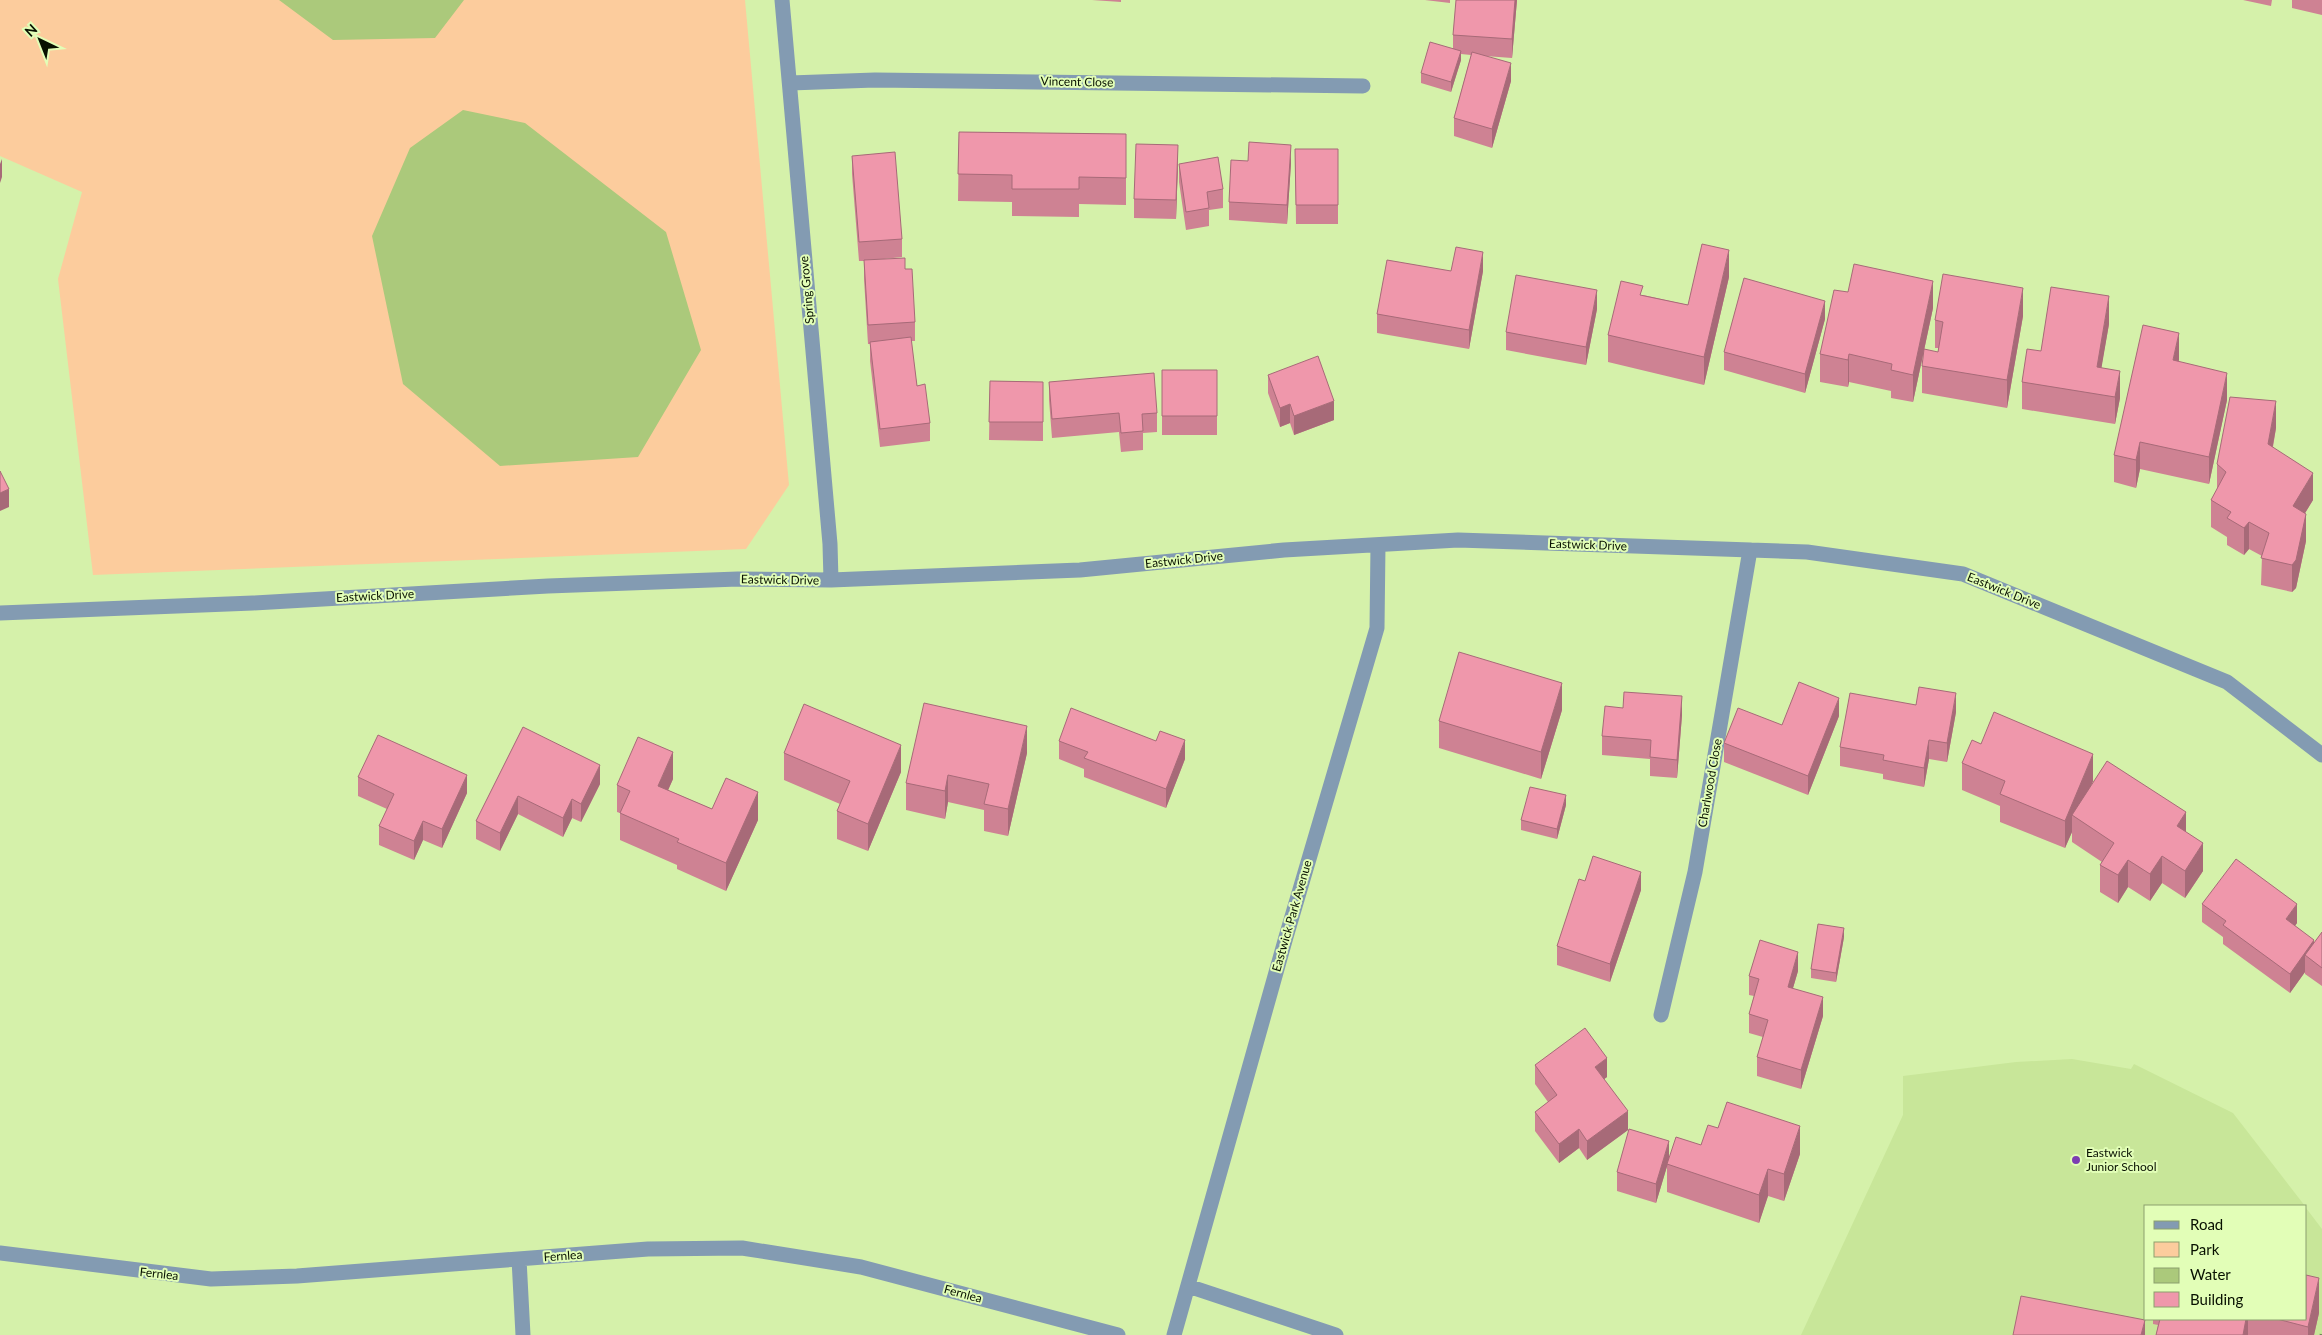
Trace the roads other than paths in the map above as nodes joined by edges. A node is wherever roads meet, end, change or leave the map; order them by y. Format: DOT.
graph roads {
  1 [pos="782,0"];
  2 [pos="790,83"];
  3 [pos="1363,86"];
  4 [pos="1378,545"];
  5 [pos="1750,550"];
  6 [pos="830,580"];
  7 [pos="0,613"];
  8 [pos="2322,754"];
  9 [pos="1661,1015"];
  10 [pos="0,1253"];
  11 [pos="519,1259"];
  12 [pos="1188,1286"];
  13 [pos="523,1335"];
  14 [pos="1118,1335"];
  15 [pos="1174,1335"];
  16 [pos="1336,1335"];
  1 -- 2 [label="street, Spring Grove"];
  2 -- 3 [label="street, Vincent Close"];
  2 -- 6 [label="street, Spring Grove"];
  4 -- 5 [label="street, Eastwick Drive"];
  4 -- 6 [label="street, Eastwick Drive"];
  4 -- 12 [label="street, Eastwick Park Avenue"];
  5 -- 8 [label="street, Eastwick Drive"];
  5 -- 9 [label="street, Charlwood Close"];
  6 -- 7 [label="street, Eastwick Drive"];
  10 -- 11 [label="street, Fernlea"];
  11 -- 13 [label="street"];
  11 -- 14 [label="street, Fernlea"];
  12 -- 15 [label="street, Eastwick Park Avenue"];
  12 -- 16 [label="street"];
}
